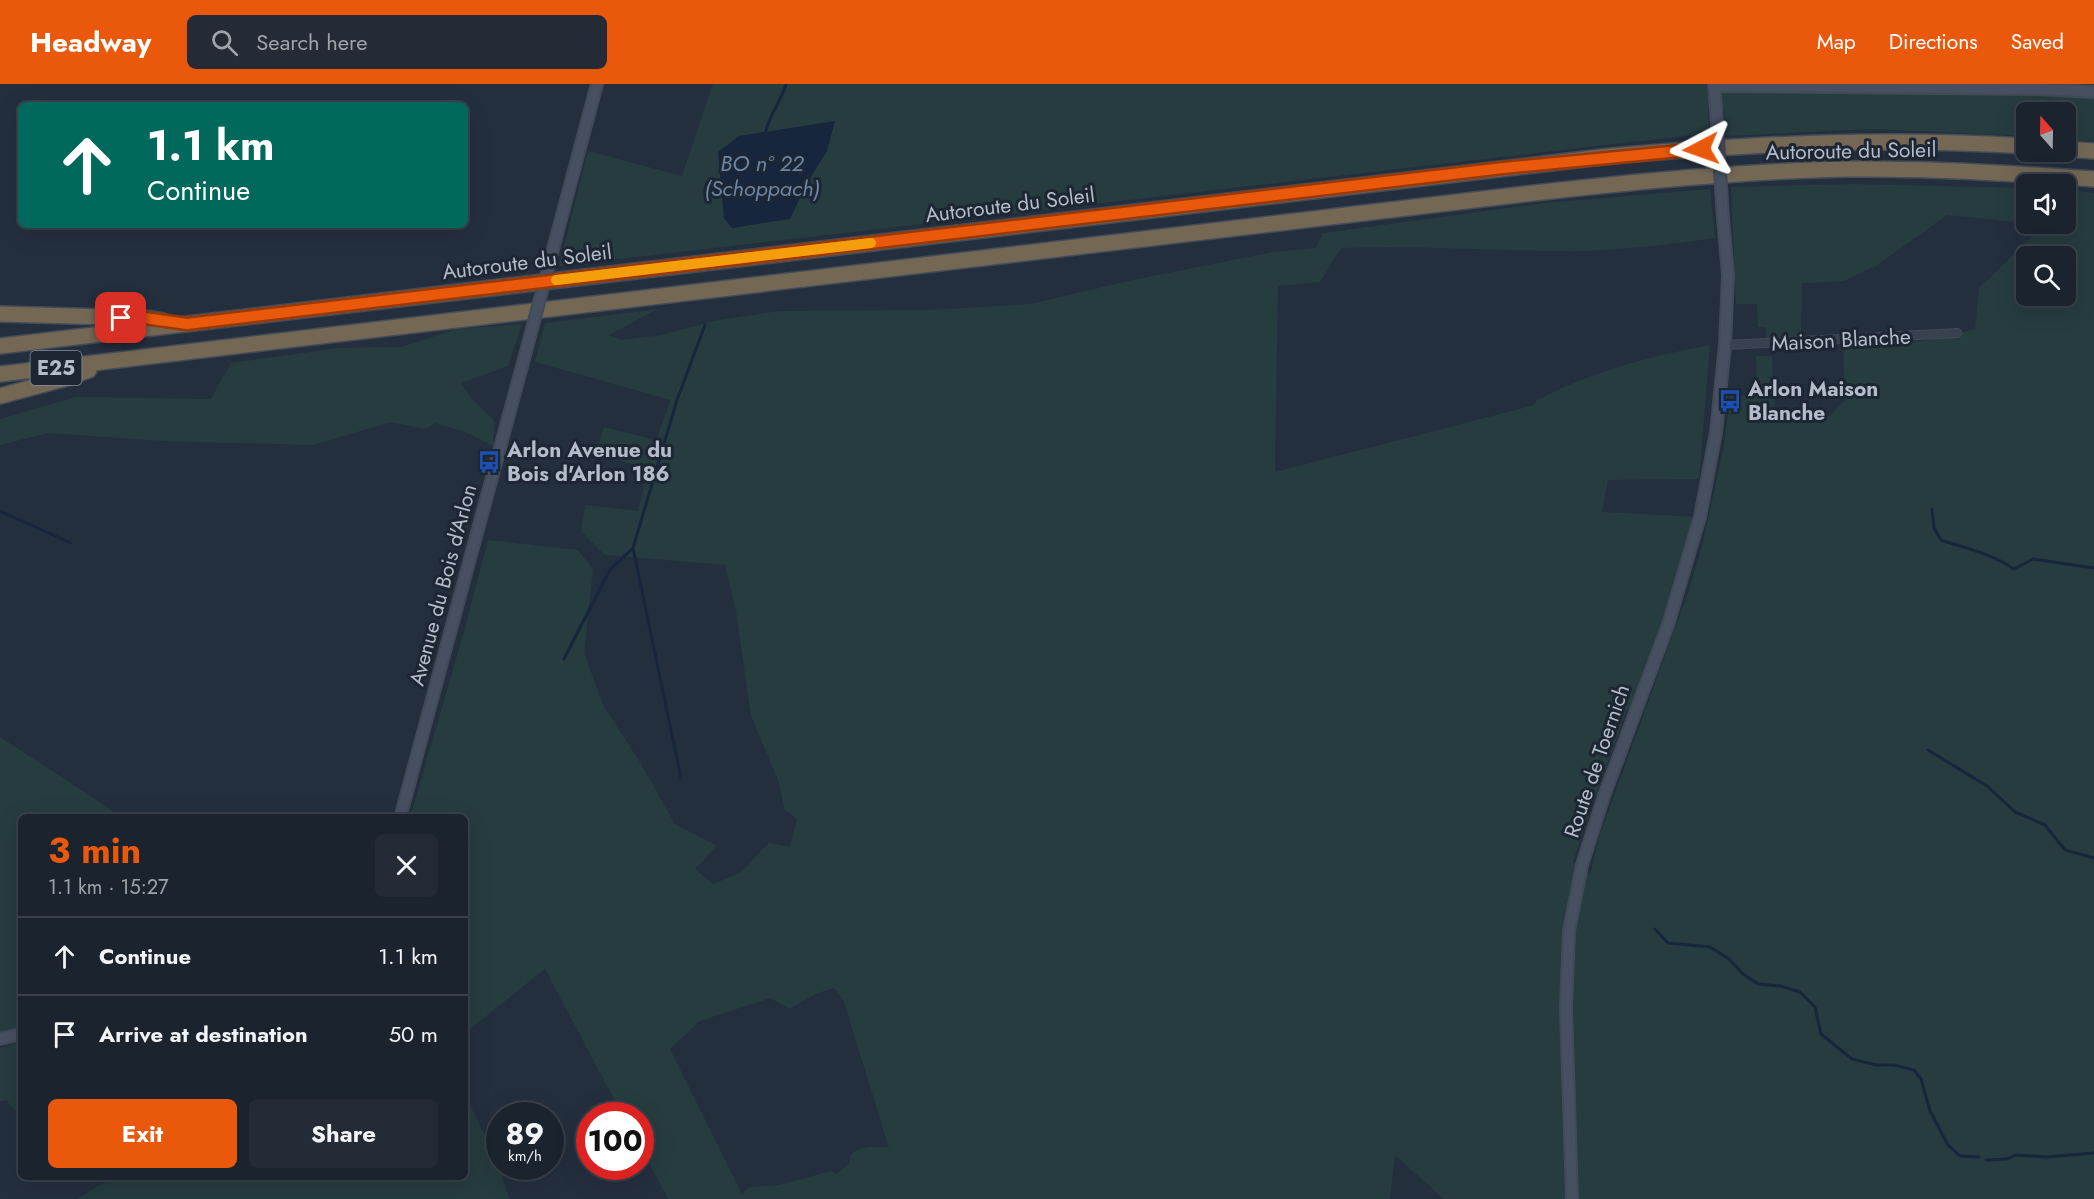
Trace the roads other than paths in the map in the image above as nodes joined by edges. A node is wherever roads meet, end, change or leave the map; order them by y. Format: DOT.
graph roads {
  1 [pos="597,84"];
  2 [pos="1714,85"];
  3 [pos="1844,86"];
  4 [pos="2094,92"];
  5 [pos="2016,145"];
  6 [pos="2076,150"];
  7 [pos="2094,151"];
  8 [pos="2094,179"];
  9 [pos="0,314"];
  10 [pos="187,324"];
  11 [pos="1957,333"];
  12 [pos="1725,345"];
  13 [pos="0,346"];
  14 [pos="111,362"];
  15 [pos="0,374"];
  16 [pos="0,396"];
  17 [pos="401,814"];
  18 [pos="18,1035"];
  19 [pos="0,1039"];
  20 [pos="1572,1199"];
  1 -- 17 [label="main road, Avenue du Bois d'Arlon, bridge"];
  2 -- 3 [label="main road"];
  2 -- 12 [label="main road, Route de Toernich, bridge"];
  3 -- 4 [label="main road"];
  5 -- 10 [label="highway, Autoroute du Soleil / E25"];
  6 -- 7 [label="highway"];
  8 -- 14 [label="highway, Autoroute du Soleil / E25"];
  9 -- 10 [label="highway"];
  10 -- 13 [label="highway, Autoroute du Soleil / E25"];
  11 -- 12 [label="street, Maison Blanche"];
  12 -- 20 [label="main road, Route de Toernich"];
  14 -- 15 [label="highway, Autoroute du Soleil / E25"];
  14 -- 16 [label="highway"];
  18 -- 19 [label="main road"];
}
